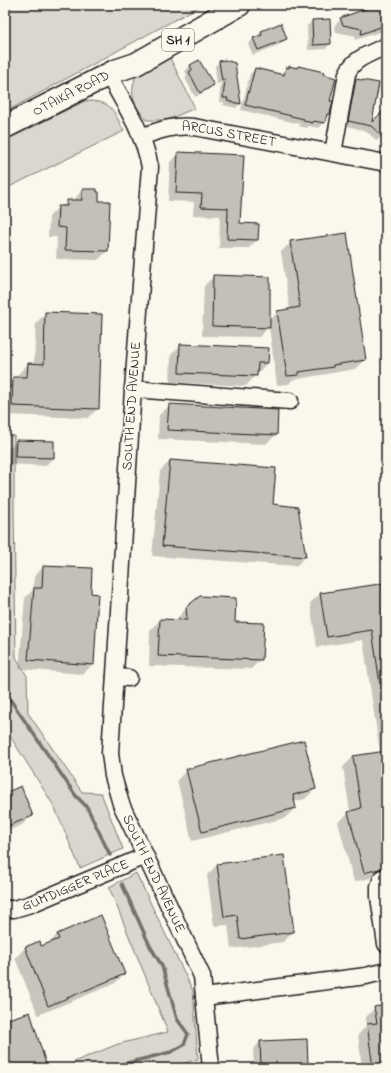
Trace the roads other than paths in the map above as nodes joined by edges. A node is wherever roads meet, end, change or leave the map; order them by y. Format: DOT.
graph roads {
  1 [pos="219,5"];
  2 [pos="239,5"];
  3 [pos="386,46"];
  4 [pos="112,74"];
  5 [pos="5,127"];
  6 [pos="141,137"];
  7 [pos="333,153"];
  8 [pos="386,163"];
  9 [pos="133,389"];
  10 [pos="290,401"];
  11 [pos="145,856"];
  12 [pos="386,877"];
  13 [pos="5,909"];
  14 [pos="386,944"];
  15 [pos="386,971"];
  16 [pos="204,997"];
  17 [pos="211,1068"];
  1 -- 4 [label="highway, OTAIKA ROAD / SH 1"];
  2 -- 4 [label="highway, OTAIKA ROAD / SH 1"];
  3 -- 7 [label="street"];
  4 -- 5 [label="highway, OTAIKA ROAD / SH 1"];
  4 -- 6 [label="street"];
  6 -- 7 [label="street, ARCUS STREET"];
  6 -- 9 [label="street, SOUTH END AVENUE"];
  7 -- 8 [label="street, ARCUS STREET"];
  9 -- 10 [label="street"];
  9 -- 11 [label="street, SOUTH END AVENUE"];
  11 -- 13 [label="street, GUMDIGGER PLACE"];
  11 -- 16 [label="street, SOUTH END AVENUE"];
  12 -- 14 [label="street"];
  15 -- 16 [label="street"];
  16 -- 17 [label="street, SOUTH END AVENUE"];
}
